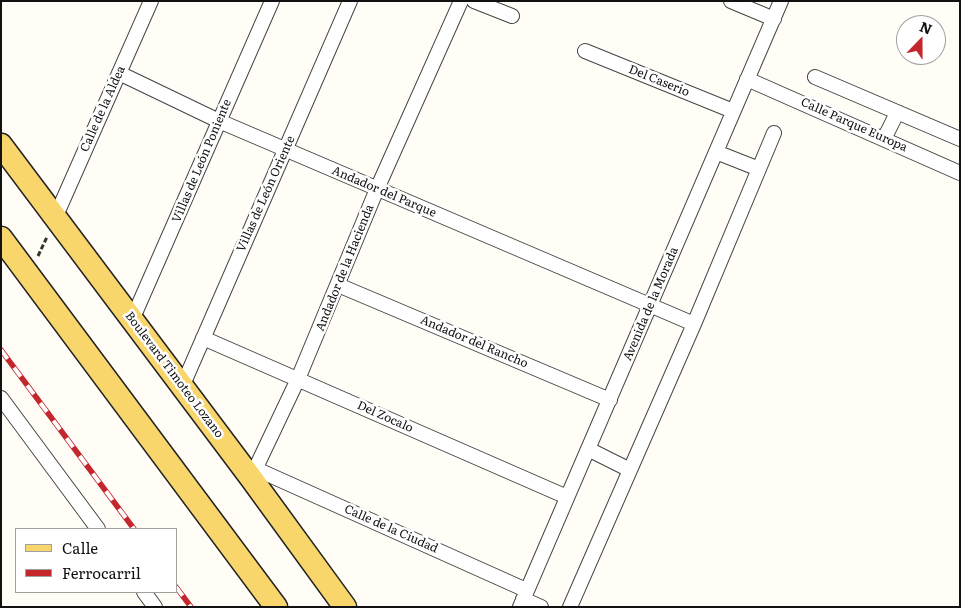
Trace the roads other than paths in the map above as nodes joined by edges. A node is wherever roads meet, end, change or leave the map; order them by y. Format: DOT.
graph roads {
  1 [pos="151,1"];
  2 [pos="272,1"];
  3 [pos="350,1"];
  4 [pos="461,1"];
  5 [pos="474,1"];
  6 [pos="731,1"];
  7 [pos="782,1"];
  8 [pos="512,16"];
  9 [pos="774,19"];
  10 [pos="586,51"];
  11 [pos="119,73"];
  12 [pos="815,77"];
  13 [pos="748,79"];
  14 [pos="733,111"];
  15 [pos="897,112"];
  16 [pos="219,121"];
  17 [pos="774,133"];
  18 [pos="884,139"];
  19 [pos="960,139"];
  20 [pos="1,145"];
  21 [pos="286,149"];
  22 [pos="716,152"];
  23 [pos="759,169"];
  24 [pos="960,173"];
  25 [pos="377,189"];
  26 [pos="55,218"];
  27 [pos="1,238"];
  28 [pos="338,285"];
  29 [pos="650,306"];
  30 [pos="132,320"];
  31 [pos="694,324"];
  32 [pos="203,338"];
  33 [pos="298,379"];
  34 [pos="182,387"];
  35 [pos="1,398"];
  36 [pos="610,400"];
  37 [pos="588,449"];
  38 [pos="630,470"];
  39 [pos="254,474"];
  40 [pos="567,497"];
  41 [pos="97,528"];
  42 [pos="145,593"];
  43 [pos="523,599"];
  44 [pos="155,607"];
  45 [pos="276,607"];
  46 [pos="345,607"];
  47 [pos="541,607"];
  48 [pos="570,607"];
  1 -- 11 [label="street, Calle de la Aldea"];
  2 -- 16 [label="street, Villas de León Poniente"];
  3 -- 21 [label="street, Villas de León Oriente"];
  4 -- 25 [label="street, Andador de la Hacienda"];
  5 -- 8 [label="street"];
  6 -- 9 [label="street"];
  7 -- 9 [label="street, Avenida de la Morada"];
  9 -- 13 [label="street, Avenida de la Morada"];
  10 -- 14 [label="street, Del Caserio"];
  11 -- 16 [label="street, Andador del Parque"];
  11 -- 26 [label="street, Calle de la Aldea"];
  12 -- 15 [label="street"];
  13 -- 14 [label="street, Avenida de la Morada"];
  13 -- 18 [label="street, Calle Parque Europa"];
  14 -- 22 [label="street, Avenida de la Morada"];
  15 -- 18 [label="street"];
  15 -- 19 [label="street"];
  16 -- 21 [label="street, Andador del Parque"];
  16 -- 30 [label="street, Villas de León Poniente"];
  17 -- 23 [label="street"];
  18 -- 24 [label="street, Calle Parque Europa"];
  20 -- 26 [label="main road, Boulevard Timoteo Lozano"];
  21 -- 25 [label="street, Andador del Parque"];
  21 -- 32 [label="street, Villas de León Oriente"];
  22 -- 23 [label="street"];
  22 -- 29 [label="street, Avenida de la Morada"];
  23 -- 31 [label="street"];
  25 -- 28 [label="street, Andador de la Hacienda"];
  25 -- 29 [label="street, Andador del Parque"];
  26 -- 30 [label="main road, Boulevard Timoteo Lozano"];
  27 -- 45 [label="main road"];
  28 -- 33 [label="street, Andador de la Hacienda"];
  28 -- 36 [label="street, Andador del Rancho"];
  29 -- 31 [label="street, Andador del Parque"];
  29 -- 36 [label="street, Avenida de la Morada"];
  30 -- 34 [label="main road, Boulevard Timoteo Lozano"];
  31 -- 38 [label="street"];
  32 -- 33 [label="street, Del Zocalo"];
  32 -- 34 [label="street, Villas de León Oriente"];
  33 -- 39 [label="street, Andador de la Hacienda"];
  33 -- 40 [label="street, Del Zocalo"];
  34 -- 39 [label="main road, Boulevard Timoteo Lozano"];
  35 -- 41 [label="street"];
  36 -- 37 [label="street, Avenida de la Morada"];
  37 -- 38 [label="street"];
  37 -- 40 [label="street, Avenida de la Morada"];
  38 -- 48 [label="street"];
  39 -- 43 [label="street, Calle de la Ciudad"];
  39 -- 46 [label="main road, Boulevard Timoteo Lozano"];
  40 -- 43 [label="street, Avenida de la Morada"];
  42 -- 44 [label="street"];
  43 -- 47 [label="street, Calle de la Ciudad"];
}
